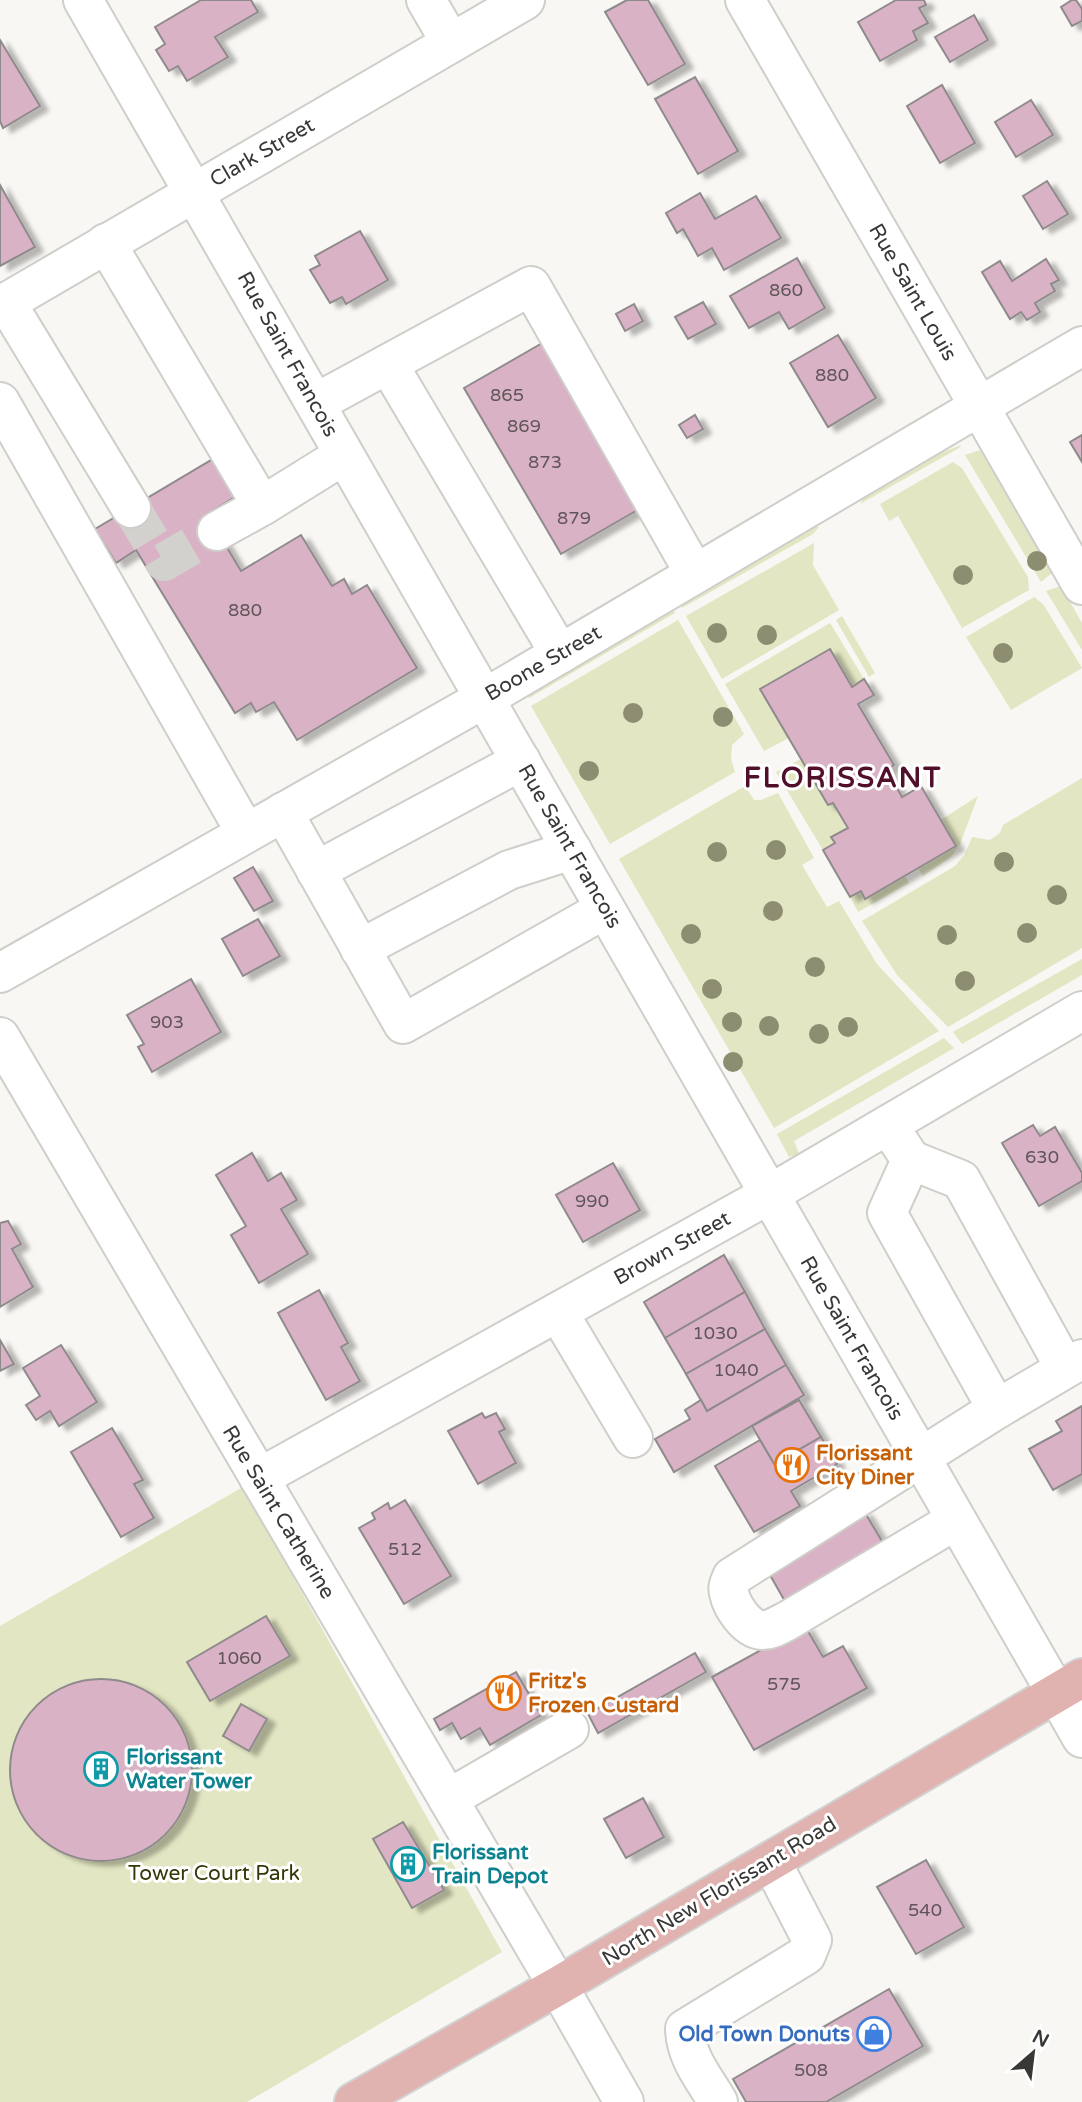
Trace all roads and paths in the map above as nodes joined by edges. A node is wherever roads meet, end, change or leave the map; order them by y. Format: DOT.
graph roads {
  1 [pos="83,0"];
  2 [pos="426,0"];
  3 [pos="525,0"];
  4 [pos="745,0"];
  5 [pos="451,43"];
  6 [pos="195,191"];
  7 [pos="106,243"];
  8 [pos="3,304"];
  9 [pos="1082,346"];
  10 [pos="388,365"];
  11 [pos="0,402"];
  12 [pos="316,403"];
  13 [pos="979,406"];
  14 [pos="344,455"];
  15 [pos="261,506"];
  16 [pos="131,508"];
  17 [pos="218,531"];
  18 [pos="695,574"];
  19 [pos="1082,585"];
  20 [pos="560,654"];
  21 [pos="485,698"];
  22 [pos="521,761"];
  23 [pos="283,812"];
  24 [pos="246,833"];
  25 [pos="572,850"];
  26 [pos="316,871"];
  27 [pos="606,908"];
  28 [pos="360,948"];
  29 [pos="0,973"];
  30 [pos="1082,1011"];
  31 [pos="0,1037"];
  32 [pos="888,1125"];
  33 [pos="911,1160"];
  34 [pos="770,1194"];
  35 [pos="558,1312"];
  36 [pos="1073,1363"];
  37 [pos="997,1409"];
  38 [pos="633,1438"];
  39 [pos="920,1457"];
  40 [pos="259,1478"];
  41 [pos="956,1520"];
  42 [pos="1069,1686"];
  43 [pos="569,1729"];
  44 [pos="1082,1738"];
  45 [pos="448,1799"];
  46 [pos="771,1861"];
  47 [pos="558,1986"];
  48 [pos="354,2102"];
  49 [pos="624,2102"];
  50 [pos="718,2102"];
  1 -- 6 [label="street, Rue Saint Francois"];
  2 -- 5 [label="street"];
  3 -- 5 [label="street, Clark Street"];
  4 -- 13 [label="street, Rue Saint Louis"];
  5 -- 6 [label="street, Clark Street"];
  6 -- 7 [label="street, Clark Street"];
  6 -- 12 [label="street, Rue Saint Francois"];
  7 -- 8 [label="street, Clark Street"];
  7 -- 15 [label="street"];
  8 -- 16 [label="street"];
  9 -- 13 [label="street, Boone Street"];
  10 -- 12 [label="street"];
  10 -- 18 [label="street"];
  10 -- 20 [label="street"];
  11 -- 24 [label="street"];
  12 -- 14 [label="street, Rue Saint Francois"];
  13 -- 18 [label="street, Boone Street"];
  13 -- 19 [label="street, Rue Saint Louis"];
  14 -- 15 [label="street"];
  14 -- 21 [label="street, Rue Saint Francois"];
  15 -- 17 [label="street"];
  18 -- 20 [label="street, Boone Street"];
  20 -- 21 [label="street, Boone Street"];
  21 -- 22 [label="street, Rue Saint Francois"];
  21 -- 23 [label="street, Boone Street"];
  22 -- 25 [label="street, Rue Saint Francois"];
  22 -- 26 [label="street"];
  23 -- 24 [label="street, Boone Street"];
  23 -- 26 [label="street"];
  24 -- 29 [label="street, Boone Street"];
  25 -- 27 [label="street, Rue Saint Francois"];
  25 -- 28 [label="street"];
  26 -- 28 [label="street"];
  27 -- 28 [label="street"];
  27 -- 34 [label="street, Rue Saint Francois"];
  30 -- 32 [label="street, Brown Street"];
  31 -- 40 [label="street, Rue Saint Catherine"];
  32 -- 33 [label="street"];
  32 -- 34 [label="street, Brown Street"];
  33 -- 36 [label="street"];
  33 -- 37 [label="street"];
  34 -- 35 [label="street, Brown Street"];
  34 -- 39 [label="street, Rue Saint Francois"];
  35 -- 38 [label="street"];
  35 -- 40 [label="street, Brown Street"];
  36 -- 37 [label="street"];
  37 -- 39 [label="street"];
  39 -- 41 [label="street, Rue Saint Francois"];
  39 -- 41 [label="street"];
  40 -- 45 [label="street, Rue Saint Catherine"];
  41 -- 42 [label="street, Rue Saint Francois"];
  42 -- 44 [label="street, Rue Saint Francois"];
  42 -- 46 [label="main road, North New Florissant Road"];
  43 -- 45 [label="street"];
  45 -- 47 [label="street, Rue Saint Catherine"];
  46 -- 47 [label="main road, North New Florissant Road"];
  46 -- 50 [label="street"];
  47 -- 48 [label="main road, North New Florissant Road"];
  47 -- 49 [label="street, Rue Saint Catherine"];
}
